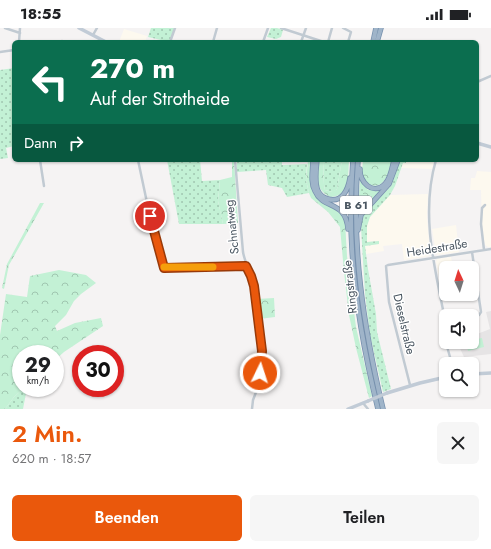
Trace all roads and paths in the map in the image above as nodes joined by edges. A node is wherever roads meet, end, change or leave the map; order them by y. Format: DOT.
graph roads {
  1 [pos="5,28"];
  2 [pos="20,28"];
  3 [pos="80,28"];
  4 [pos="97,28"];
  5 [pos="175,28"];
  6 [pos="217,28"];
  7 [pos="268,28"];
  8 [pos="282,28"];
  9 [pos="306,28"];
  10 [pos="332,28"];
  11 [pos="343,28"];
  12 [pos="376,28"];
  13 [pos="381,28"];
  14 [pos="20,33"];
  15 [pos="93,35"];
  16 [pos="303,35"];
  17 [pos="19,40"];
  18 [pos="102,40"];
  19 [pos="171,40"];
  20 [pos="214,40"];
  21 [pos="264,40"];
  22 [pos="302,40"];
  23 [pos="318,40"];
  24 [pos="329,40"];
  25 [pos="349,40"];
  26 [pos="373,40"];
  27 [pos="378,40"];
  28 [pos="12,50"];
  29 [pos="0,52"];
  30 [pos="491,76"];
  31 [pos="479,81"];
  32 [pos="479,144"];
  33 [pos="491,147"];
  34 [pos="40,162"];
  35 [pos="138,162"];
  36 [pos="235,162"];
  37 [pos="313,162"];
  38 [pos="317,162"];
  39 [pos="353,162"];
  40 [pos="360,162"];
  41 [pos="360,162"];
  42 [pos="394,162"];
  43 [pos="397,162"];
  44 [pos="436,162"];
  45 [pos="353,171"];
  46 [pos="44,186"];
  47 [pos="485,205"];
  48 [pos="352,247"];
  49 [pos="491,249"];
  50 [pos="356,250"];
  51 [pos="484,250"];
  52 [pos="472,252"];
  53 [pos="433,258"];
  54 [pos="246,266"];
  55 [pos="386,266"];
  56 [pos="443,309"];
  57 [pos="479,315"];
  58 [pos="491,373"];
  59 [pos="479,374"];
  60 [pos="439,379"];
  61 [pos="410,385"];
  62 [pos="363,403"];
  63 [pos="252,409"];
  64 [pos="348,409"];
  65 [pos="368,409"];
  66 [pos="378,409"];
  67 [pos="383,409"];
  1 -- 14 [label="street"];
  2 -- 14 [label="street"];
  3 -- 15 [label="main road"];
  4 -- 15 [label="street"];
  5 -- 19 [label="street"];
  6 -- 20 [label="street"];
  7 -- 21 [label="street"];
  8 -- 16 [label="street"];
  9 -- 16 [label="street"];
  10 -- 24 [label="street"];
  11 -- 25 [label="street"];
  12 -- 26 [label="highway"];
  13 -- 27 [label="highway"];
  14 -- 17 [label="street"];
  15 -- 18 [label="main road"];
  16 -- 22 [label="street"];
  16 -- 23 [label="street"];
  28 -- 29 [label="street"];
  30 -- 31 [label="street"];
  32 -- 33 [label="main road"];
  34 -- 46 [label="street"];
  35 -- 54 [label="street"];
  36 -- 54 [label="street, Schnatweg"];
  37 -- 48 [label="highway"];
  38 -- 45 [label="highway"];
  39 -- 45 [label="highway, Ringstraße / B 61"];
  40 -- 42 [label="highway"];
  41 -- 50 [label="highway, Ringstraße / B 61"];
  43 -- 50 [label="highway"];
  44 -- 53 [label="street"];
  45 -- 48 [label="highway, Ringstraße / B 61"];
  47 -- 51 [label="street"];
  48 -- 66 [label="highway, Ringstraße / B 61"];
  49 -- 51 [label="street, Heidestraße"];
  50 -- 67 [label="highway, Ringstraße / B 61"];
  51 -- 52 [label="street, Heidestraße"];
  52 -- 53 [label="street, Heidestraße"];
  52 -- 57 [label="street"];
  53 -- 55 [label="street, Heidestraße"];
  53 -- 56 [label="street"];
  54 -- 63 [label="street, Schnatweg"];
  55 -- 61 [label="street, Dieselstraße"];
  58 -- 59 [label="main road"];
  60 -- 61 [label="main road"];
  61 -- 62 [label="main road, bridge"];
  62 -- 64 [label="main road"];
  62 -- 65 [label="street"];
}
